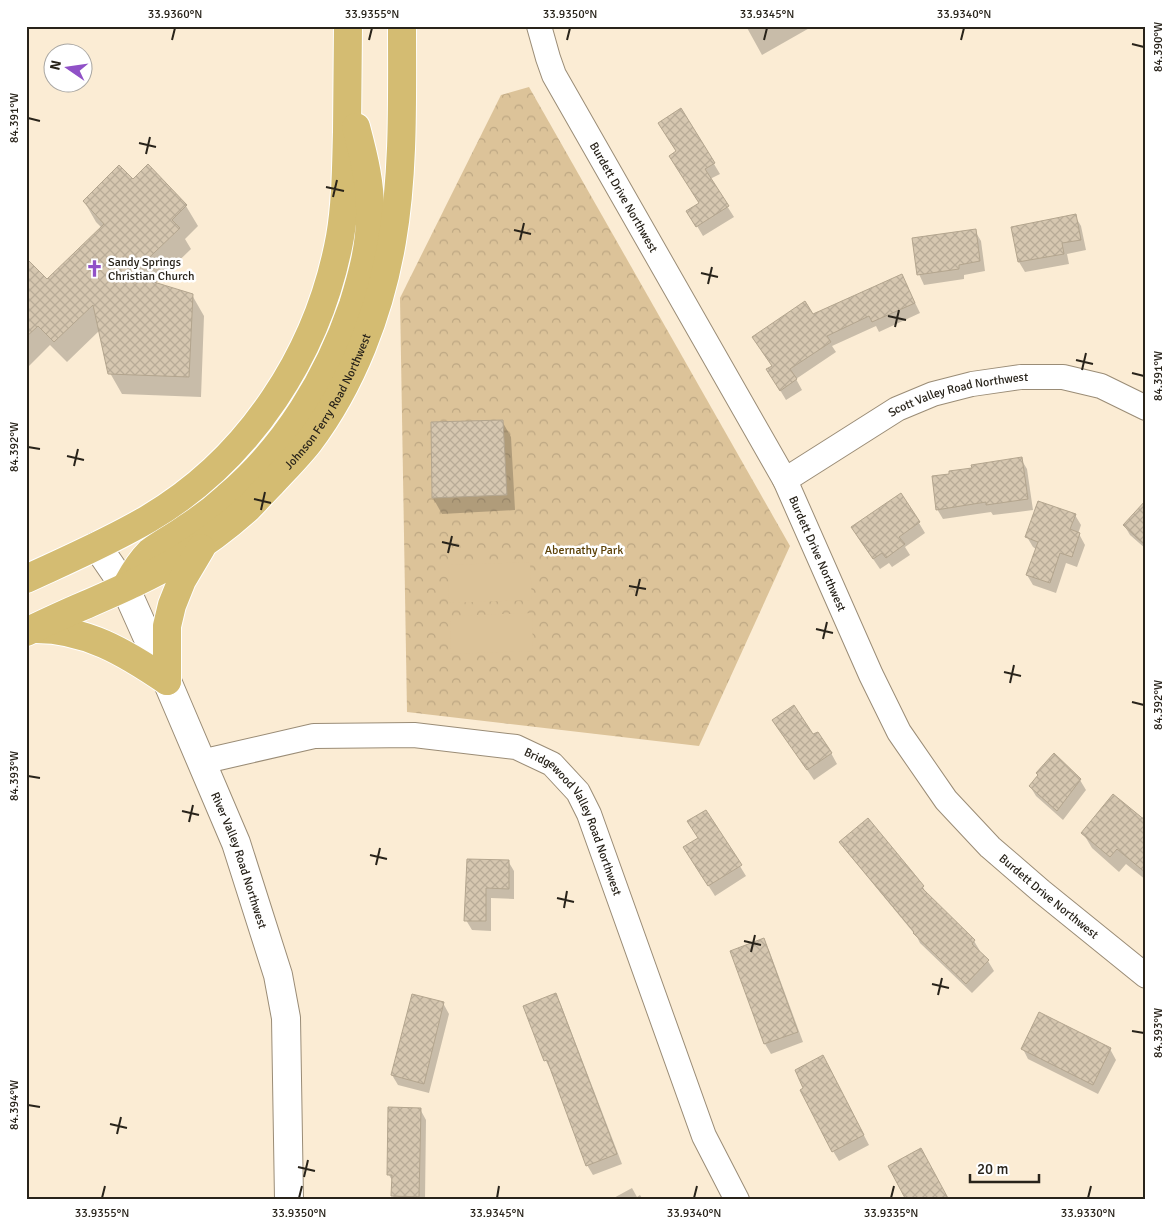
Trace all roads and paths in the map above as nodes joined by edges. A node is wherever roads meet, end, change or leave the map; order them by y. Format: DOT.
graph roads {
  1 [pos="348,26"];
  2 [pos="402,26"];
  3 [pos="539,26"];
  4 [pos="347,99"];
  5 [pos="1146,408"];
  6 [pos="786,480"];
  7 [pos="204,542"];
  8 [pos="97,546"];
  9 [pos="26,579"];
  10 [pos="125,587"];
  11 [pos="30,631"];
  12 [pos="167,681"];
  13 [pos="201,762"];
  14 [pos="1146,976"];
  15 [pos="289,1200"];
  16 [pos="737,1200"];
  1 -- 4 [label="main road"];
  2 -- 7 [label="main road, Johnson Ferry Road Northwest"];
  3 -- 6 [label="street, Burdett Drive Northwest"];
  4 -- 8 [label="main road"];
  4 -- 10 [label="main road"];
  5 -- 6 [label="street, Scott Valley Road Northwest"];
  6 -- 14 [label="street, Burdett Drive Northwest"];
  7 -- 10 [label="main road, Johnson Ferry Road Northwest"];
  7 -- 12 [label="main road"];
  8 -- 9 [label="main road"];
  8 -- 10 [label="street, River Valley Road Northwest"];
  10 -- 11 [label="main road, Johnson Ferry Road Northwest"];
  10 -- 12 [label="street, River Valley Road Northwest"];
  11 -- 12 [label="main road"];
  12 -- 13 [label="street, River Valley Road Northwest"];
  13 -- 15 [label="street, River Valley Road Northwest"];
  13 -- 16 [label="street, Bridgewood Valley Road Northwest"];
}
